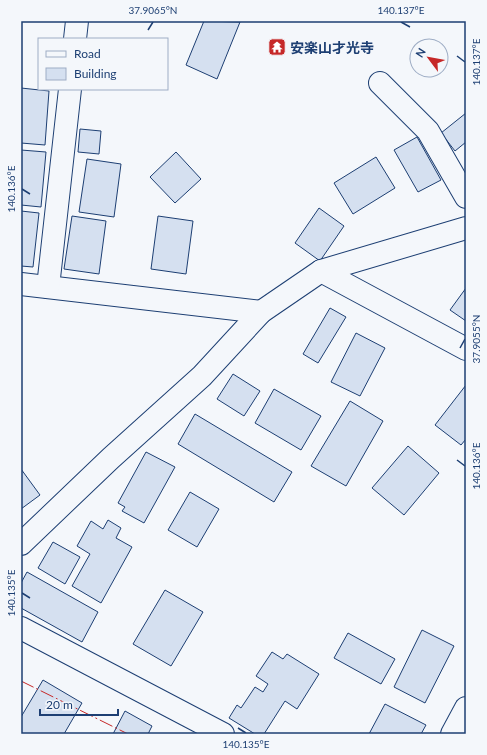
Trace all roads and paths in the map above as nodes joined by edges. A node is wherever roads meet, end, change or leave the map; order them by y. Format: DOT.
graph roads {
  1 [pos="78,21"];
  2 [pos="76,38"];
  3 [pos="380,83"];
  4 [pos="70,90"];
  5 [pos="466,197"];
  6 [pos="466,228"];
  7 [pos="321,271"];
  8 [pos="21,284"];
  9 [pos="48,287"];
  10 [pos="261,312"];
  11 [pos="466,349"];
  12 [pos="21,544"];
  13 [pos="21,628"];
  14 [pos="466,708"];
  15 [pos="223,734"];
  16 [pos="452,734"];
  1 -- 2 [label="street"];
  3 -- 5 [label="street"];
  4 -- 9 [label="street"];
  6 -- 7 [label="street"];
  7 -- 10 [label="street"];
  7 -- 11 [label="street"];
  8 -- 9 [label="street"];
  9 -- 10 [label="street"];
  10 -- 12 [label="street"];
  13 -- 15 [label="street"];
  14 -- 16 [label="street"];
}
